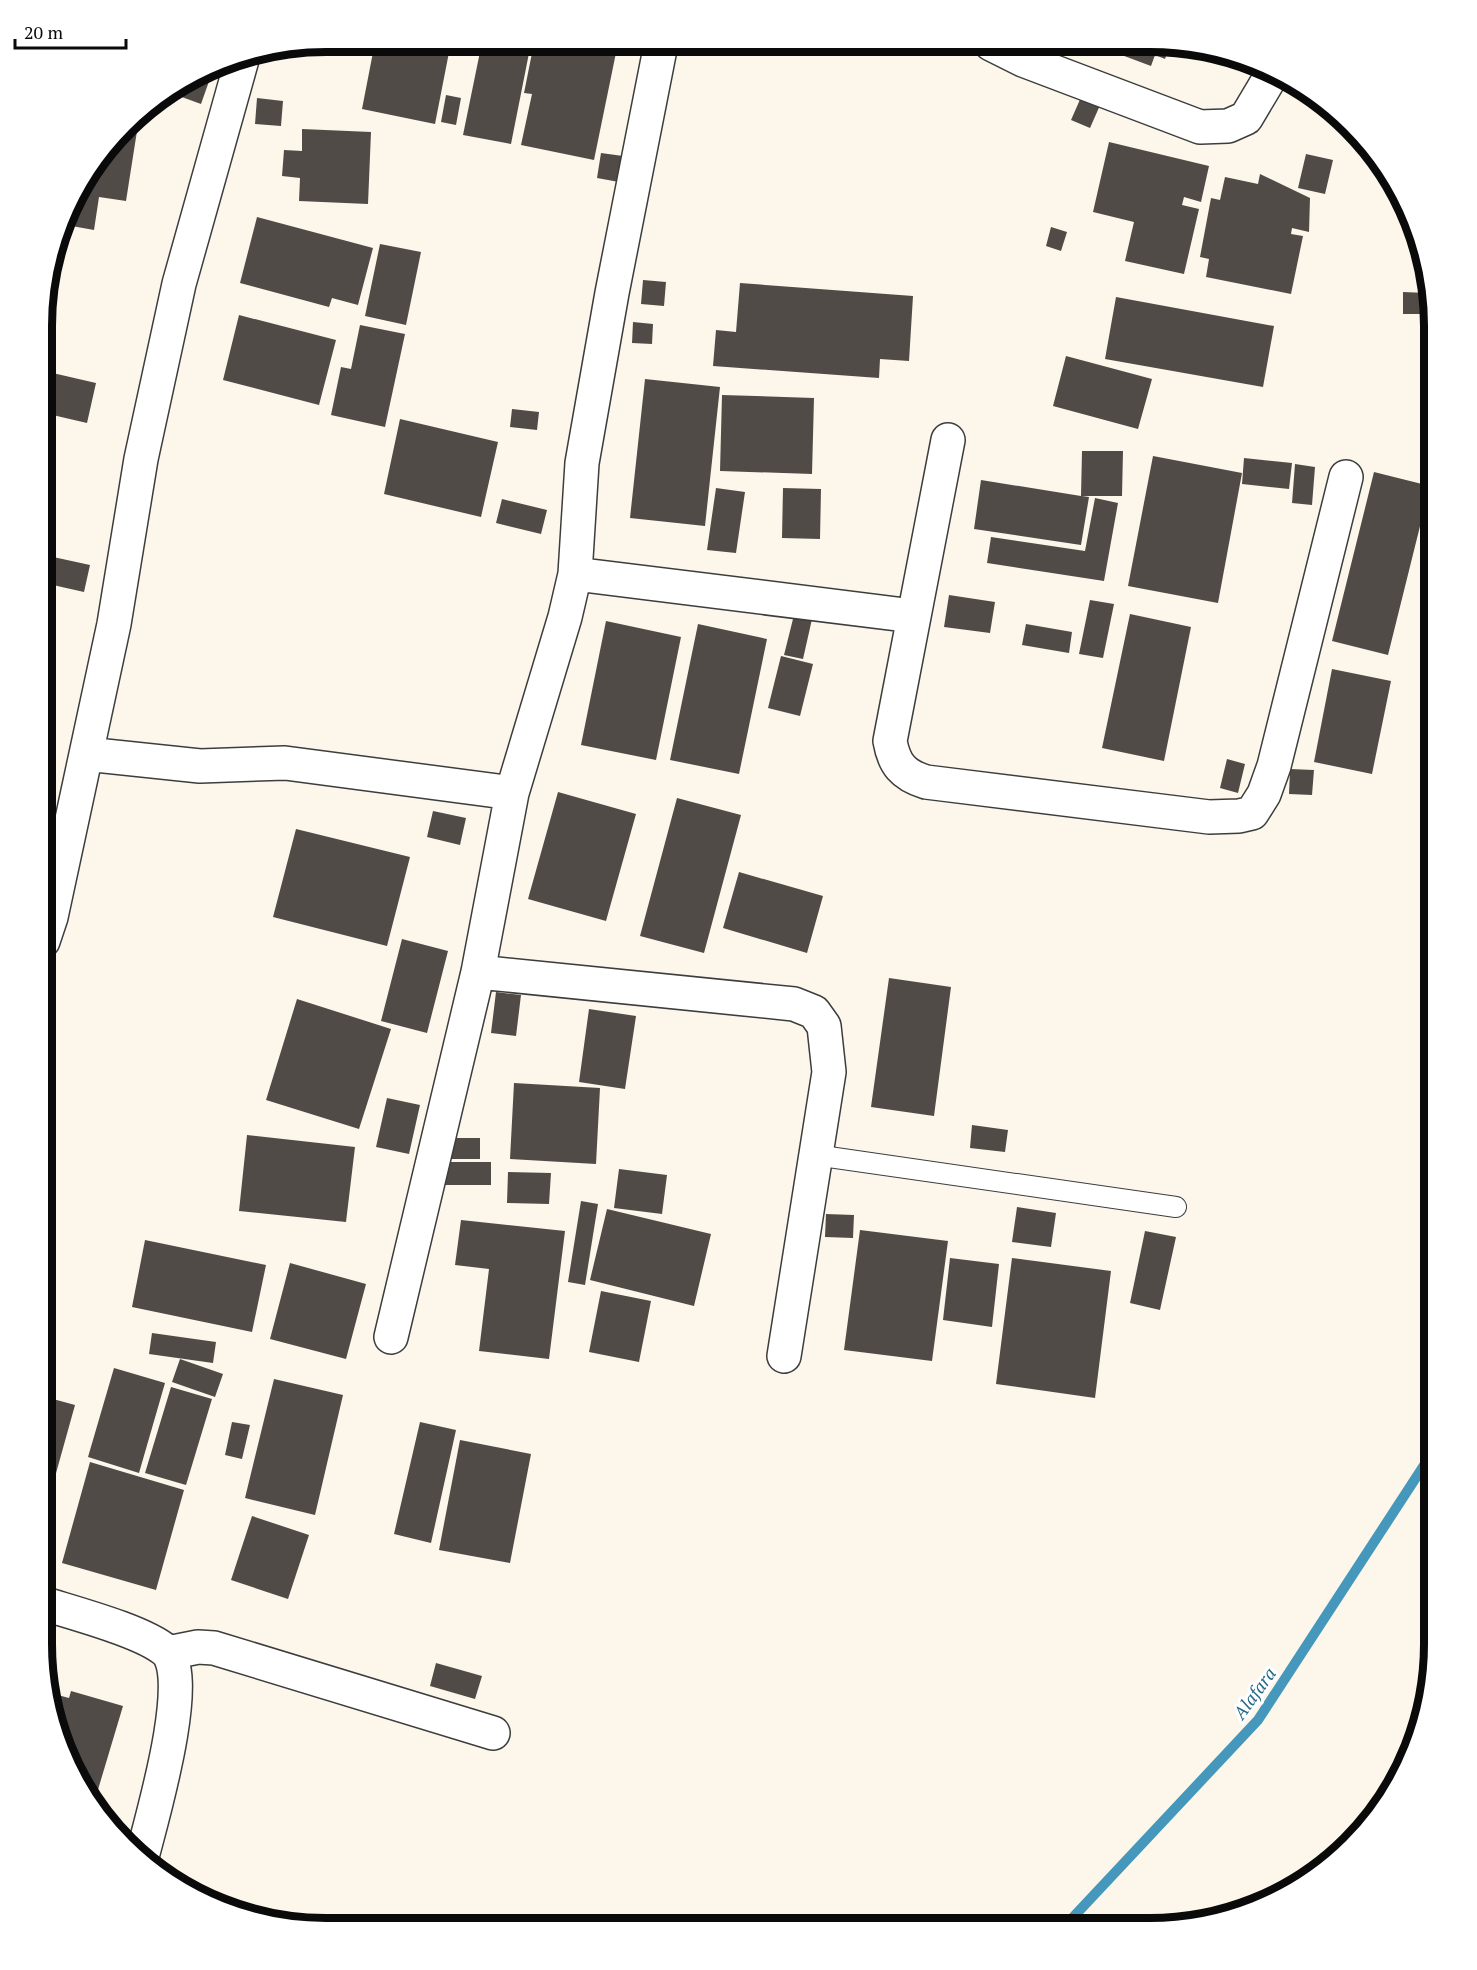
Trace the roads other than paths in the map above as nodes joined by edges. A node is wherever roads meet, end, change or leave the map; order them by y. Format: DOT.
graph roads {
  1 [pos="659,52"];
  2 [pos="1007,52"];
  3 [pos="240,67"];
  4 [pos="1269,80"];
  5 [pos="948,440"];
  6 [pos="1346,477"];
  7 [pos="575,574"];
  8 [pos="913,616"];
  9 [pos="86,753"];
  10 [pos="512,793"];
  11 [pos="52,912"];
  12 [pos="478,972"];
  13 [pos="815,1155"];
  14 [pos="1176,1207"];
  15 [pos="391,1337"];
  16 [pos="784,1356"];
  17 [pos="52,1606"];
  18 [pos="168,1653"];
  19 [pos="493,1733"];
  20 [pos="144,1848"];
  1 -- 7 [label="street"];
  2 -- 4 [label="street"];
  3 -- 9 [label="street"];
  5 -- 8 [label="street"];
  6 -- 8 [label="street"];
  7 -- 8 [label="street"];
  7 -- 10 [label="street"];
  9 -- 10 [label="street"];
  9 -- 11 [label="street"];
  10 -- 12 [label="street"];
  12 -- 13 [label="street"];
  12 -- 15 [label="street"];
  13 -- 14 [label="lane"];
  13 -- 16 [label="street"];
  17 -- 18 [label="street"];
  18 -- 19 [label="street"];
  18 -- 20 [label="street"];
}
